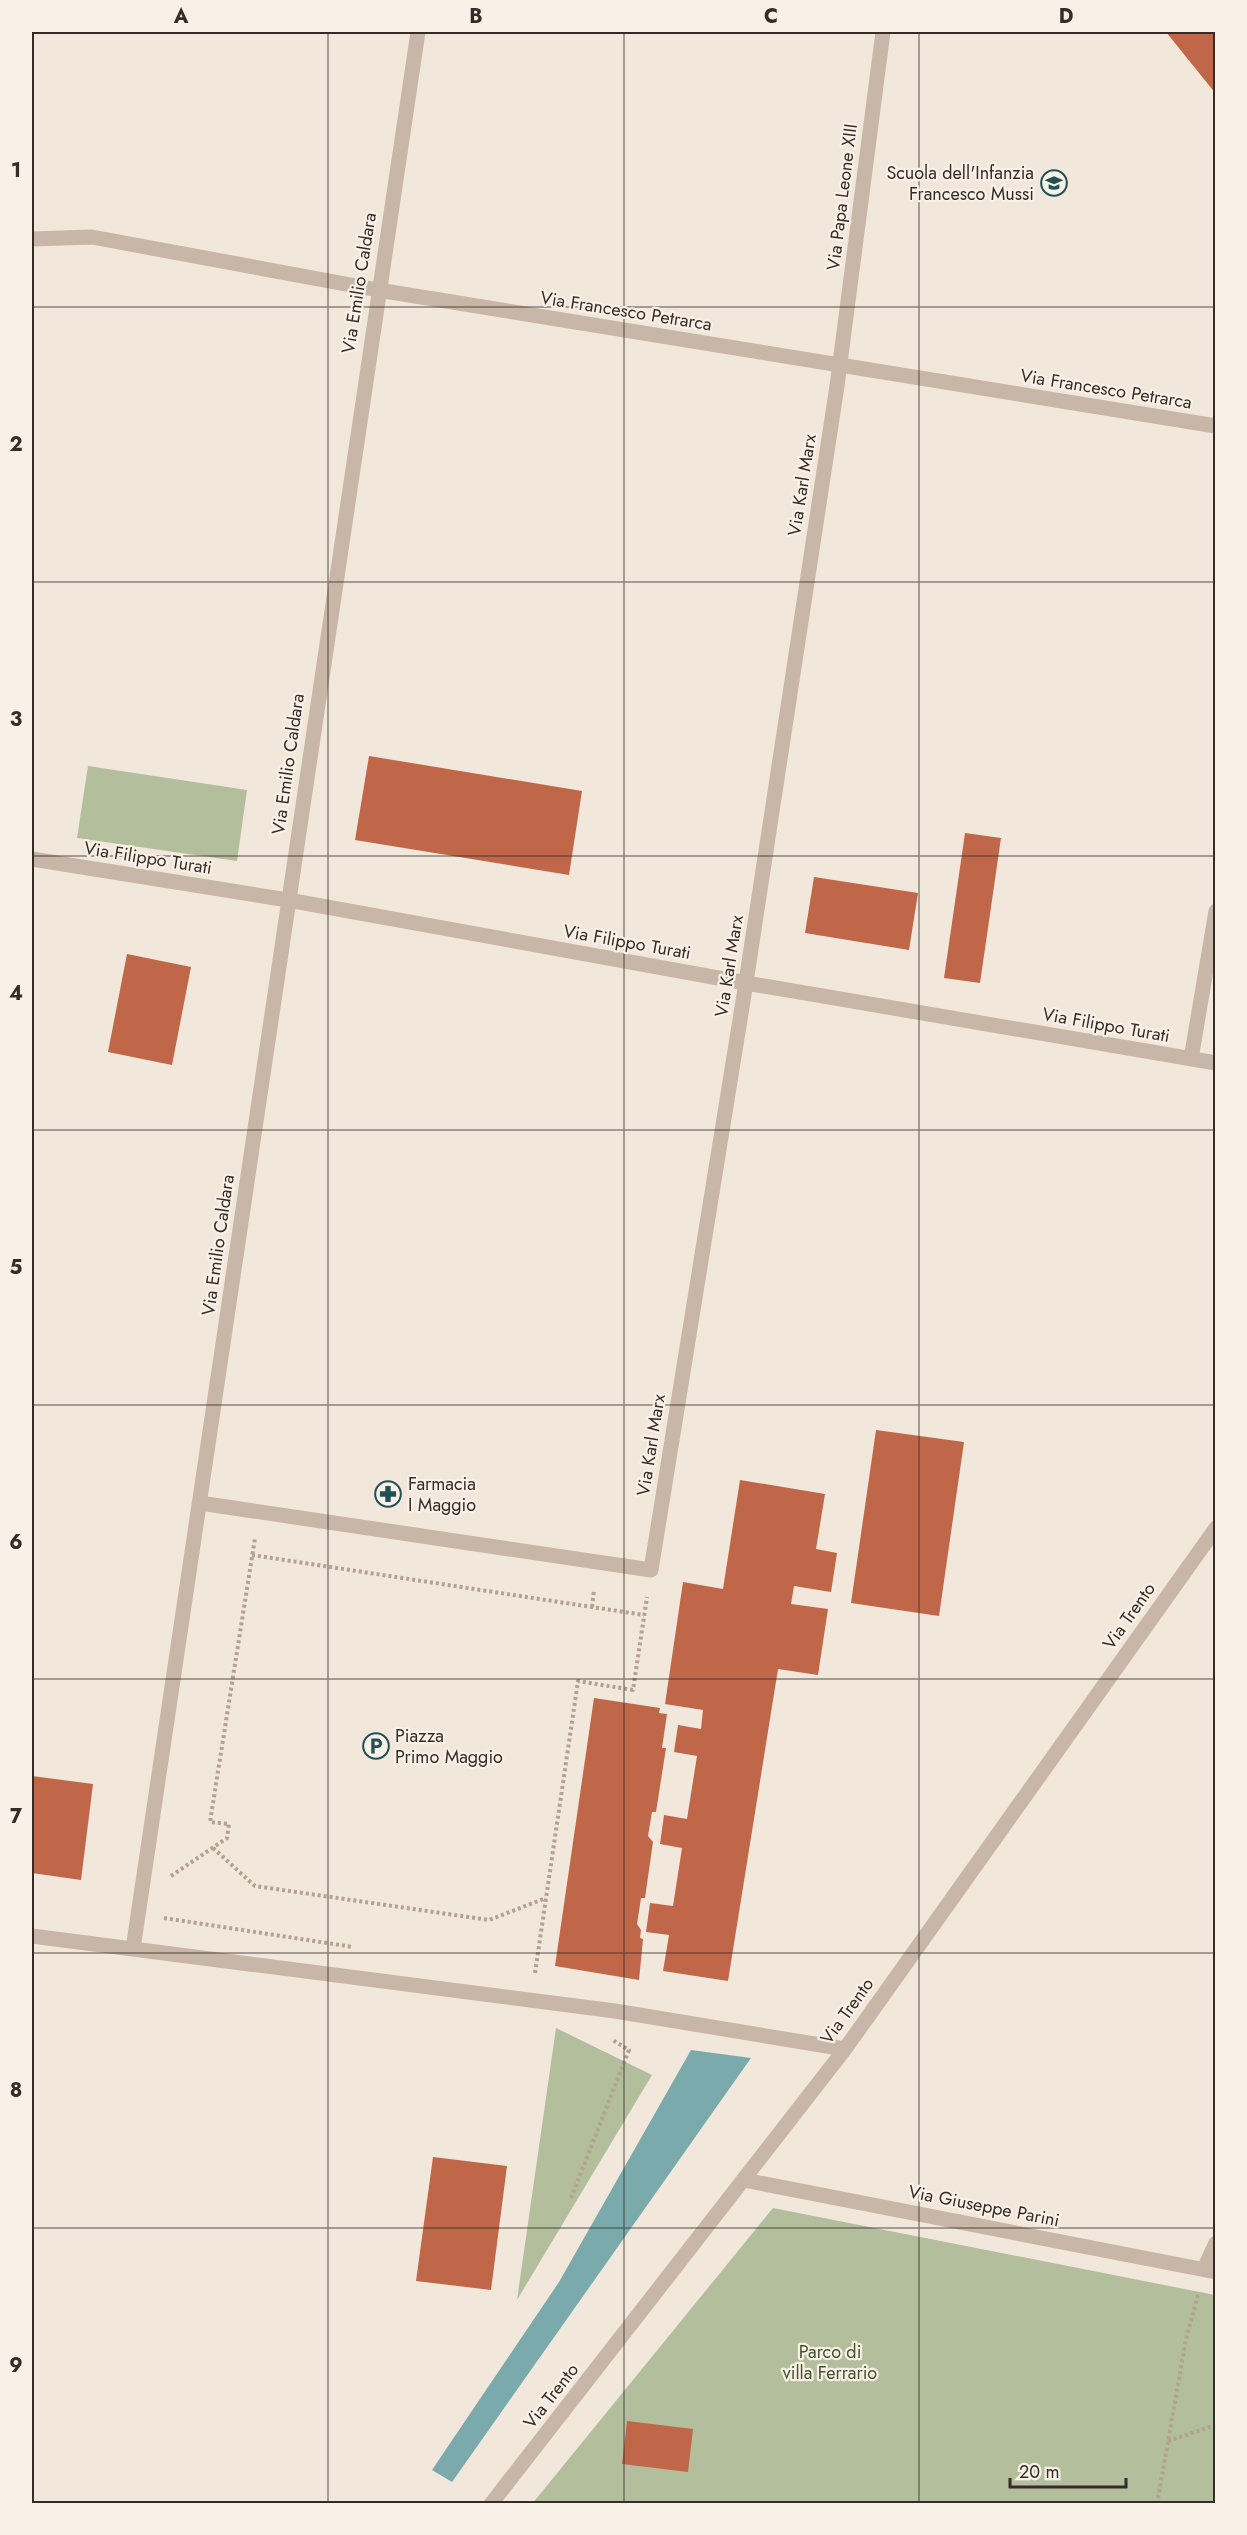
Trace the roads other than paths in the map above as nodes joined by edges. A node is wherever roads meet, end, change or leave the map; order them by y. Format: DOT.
graph roads {
  1 [pos="418,32"];
  2 [pos="883,32"];
  3 [pos="32,239"];
  4 [pos="378,290"];
  5 [pos="839,367"];
  6 [pos="1215,426"];
  7 [pos="32,859"];
  8 [pos="288,900"];
  9 [pos="1215,911"];
  10 [pos="746,983"];
  11 [pos="1191,1059"];
  12 [pos="1215,1063"];
  13 [pos="200,1503"];
  14 [pos="1215,1528"];
  15 [pos="32,1936"];
  16 [pos="133,1949"];
  17 [pos="845,2049"];
  18 [pos="744,2180"];
  19 [pos="1215,2242"];
  20 [pos="1210,2271"];
  21 [pos="491,2504"];
  1 -- 4 [label="street, Via Emilio Caldara"];
  2 -- 5 [label="street, Via Papa Leone XIII"];
  3 -- 4 [label="street, Via Francesco Petrarca"];
  4 -- 5 [label="street, Via Francesco Petrarca"];
  4 -- 8 [label="street, Via Emilio Caldara"];
  5 -- 6 [label="street, Via Francesco Petrarca"];
  5 -- 10 [label="street, Via Karl Marx"];
  7 -- 8 [label="street, Via Filippo Turati"];
  8 -- 10 [label="street, Via Filippo Turati"];
  8 -- 13 [label="street, Via Emilio Caldara"];
  9 -- 11 [label="street"];
  10 -- 11 [label="street, Via Filippo Turati"];
  10 -- 13 [label="street, Via Karl Marx"];
  11 -- 12 [label="street, Via Filippo Turati"];
  13 -- 16 [label="street"];
  14 -- 17 [label="street, Via Trento"];
  15 -- 16 [label="street"];
  16 -- 17 [label="street"];
  17 -- 18 [label="street, Via Trento"];
  18 -- 20 [label="street, Via Giuseppe Parini"];
  18 -- 21 [label="street, Via Trento"];
  19 -- 20 [label="street"];
}
